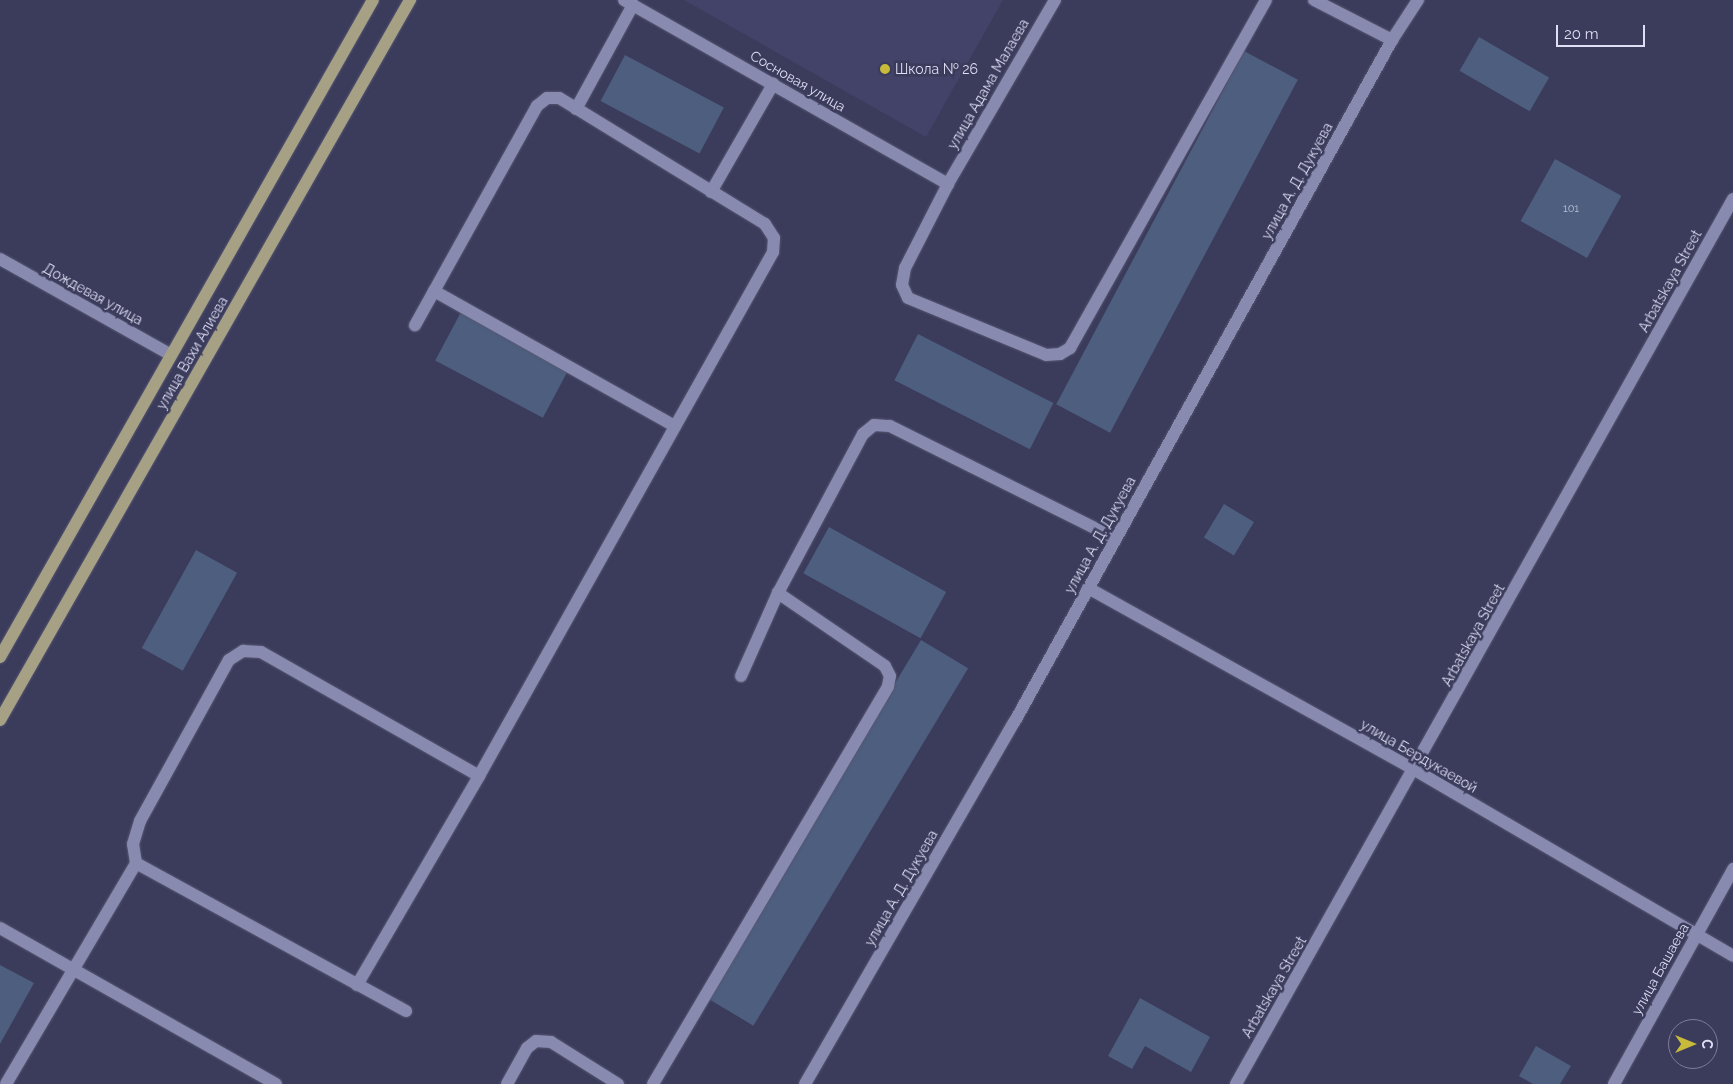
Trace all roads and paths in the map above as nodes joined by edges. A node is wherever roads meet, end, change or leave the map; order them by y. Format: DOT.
graph roads {
  1 [pos="373,0"];
  2 [pos="410,0"];
  3 [pos="1055,0"];
  4 [pos="1266,0"];
  5 [pos="1314,0"];
  6 [pos="1418,0"];
  7 [pos="628,3"];
  8 [pos="1392,40"];
  9 [pos="773,84"];
  10 [pos="576,109"];
  11 [pos="948,184"];
  12 [pos="711,192"];
  13 [pos="1733,199"];
  14 [pos="0,259"];
  15 [pos="434,292"];
  16 [pos="415,325"];
  17 [pos="171,355"];
  18 [pos="675,426"];
  19 [pos="1115,538"];
  20 [pos="1088,588"];
  21 [pos="778,593"];
  22 [pos="0,656"];
  23 [pos="741,676"];
  24 [pos="0,720"];
  25 [pos="1414,770"];
  26 [pos="479,776"];
  27 [pos="136,863"];
  28 [pos="1733,869"];
  29 [pos="0,928"];
  30 [pos="1696,935"];
  31 [pos="1733,956"];
  32 [pos="74,967"];
  33 [pos="357,986"];
  34 [pos="406,1011"];
  35 [pos="6,1084"];
  36 [pos="276,1084"];
  37 [pos="507,1084"];
  38 [pos="618,1084"];
  39 [pos="653,1084"];
  40 [pos="805,1084"];
  41 [pos="1236,1084"];
  42 [pos="1614,1084"];
  1 -- 17 [label="main road, улица Вахи Алиева"];
  2 -- 24 [label="main road, улица Вахи Алиева"];
  3 -- 11 [label="street, улица Адама Малаева"];
  4 -- 11 [label="street, улица Адама Малаева"];
  5 -- 8 [label="street"];
  6 -- 8 [label="street, улица А. Д. Дукуева"];
  7 -- 9 [label="street, Сосновая улица"];
  7 -- 10 [label="street"];
  8 -- 19 [label="street, улица А. Д. Дукуева"];
  9 -- 11 [label="street, Сосновая улица"];
  9 -- 12 [label="street"];
  10 -- 12 [label="street"];
  10 -- 15 [label="street"];
  12 -- 18 [label="street"];
  13 -- 25 [label="street, Arbatskaya Street"];
  14 -- 17 [label="street, Дождевая улица"];
  15 -- 16 [label="street"];
  15 -- 18 [label="street"];
  17 -- 22 [label="main road, улица Вахи Алиева"];
  18 -- 26 [label="street"];
  19 -- 20 [label="street, улица А. Д. Дукуева"];
  19 -- 21 [label="street"];
  20 -- 25 [label="street, улица Бердукаевой"];
  20 -- 40 [label="street, улица А. Д. Дукуева"];
  21 -- 23 [label="street"];
  21 -- 39 [label="street"];
  25 -- 30 [label="street, улица Бердукаевой"];
  25 -- 41 [label="street, Arbatskaya Street"];
  26 -- 27 [label="street"];
  26 -- 33 [label="street"];
  27 -- 32 [label="street"];
  27 -- 33 [label="street"];
  28 -- 30 [label="street, улица Башаева"];
  29 -- 32 [label="street"];
  30 -- 31 [label="street, улица Бердукаевой"];
  30 -- 42 [label="street, улица Башаева"];
  32 -- 35 [label="street"];
  32 -- 36 [label="street"];
  33 -- 34 [label="street"];
  37 -- 38 [label="street"];
}
